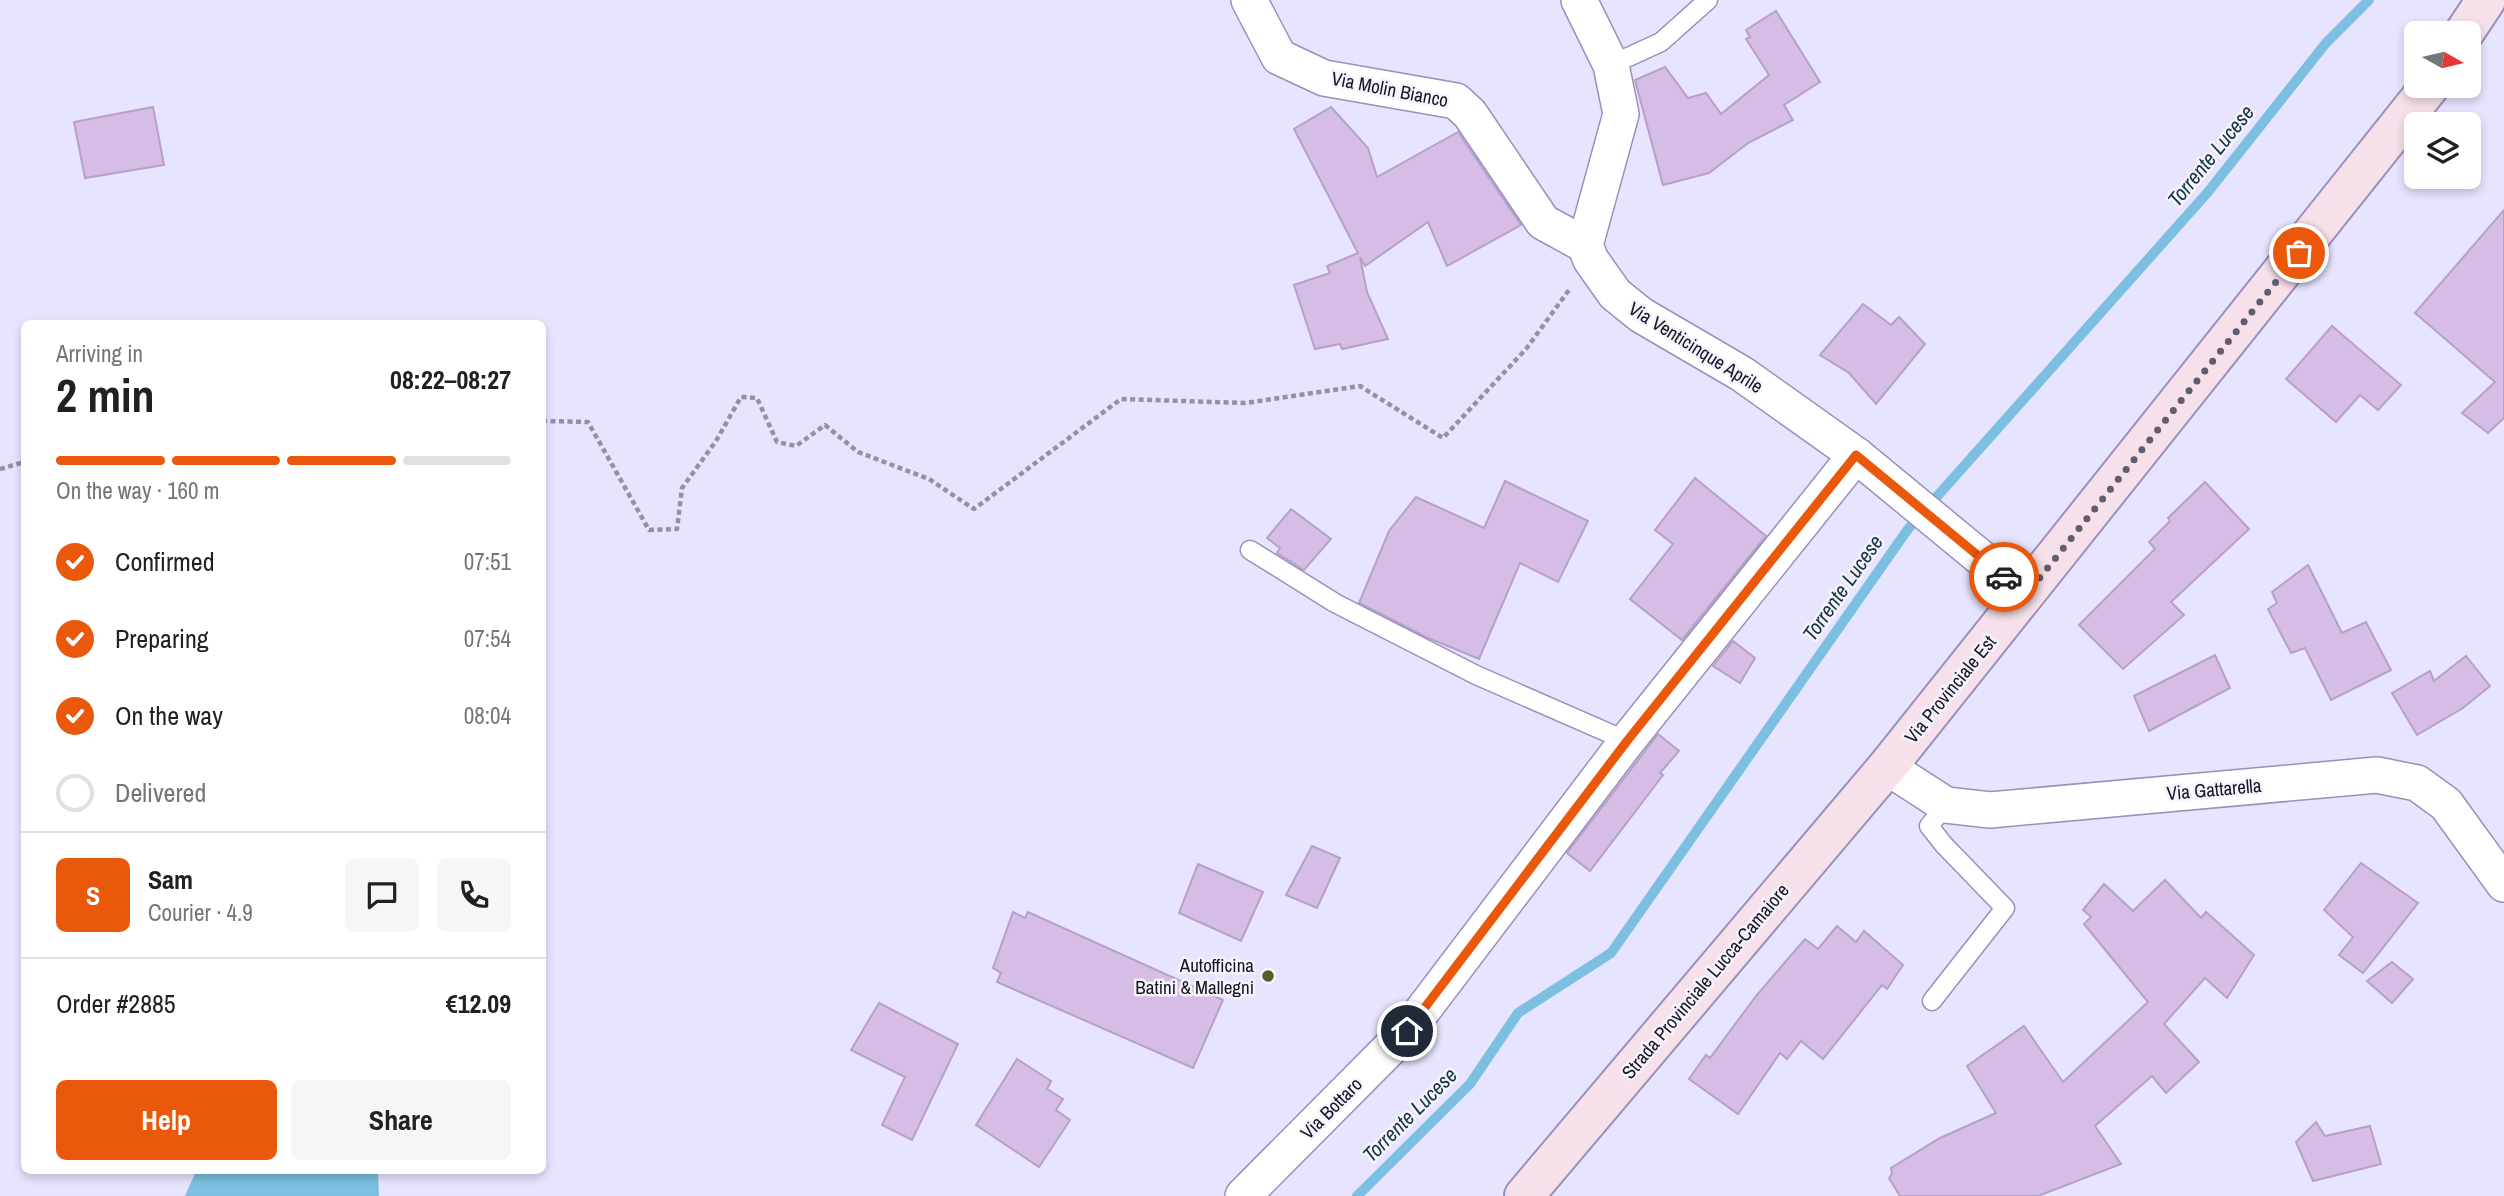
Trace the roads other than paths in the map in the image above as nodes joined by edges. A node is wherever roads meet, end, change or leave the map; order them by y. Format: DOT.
graph roads {
  1 [pos="1249,0"];
  2 [pos="1579,0"];
  3 [pos="1708,0"];
  4 [pos="2486,0"];
  5 [pos="2472,21"];
  6 [pos="1611,65"];
  7 [pos="2420,98"];
  8 [pos="1588,252"];
  9 [pos="1865,463"];
  10 [pos="1250,550"];
  11 [pos="2026,595"];
  12 [pos="1627,741"];
  13 [pos="1887,767"];
  14 [pos="1946,805"];
  15 [pos="2504,884"];
  16 [pos="1932,1001"];
  17 [pos="1243,1196"];
  18 [pos="1524,1196"];
  1 -- 8 [label="street, Via Molin Bianco"];
  2 -- 6 [label="street"];
  3 -- 6 [label="lane"];
  4 -- 5 [label="main road"];
  6 -- 8 [label="street"];
  7 -- 11 [label="main road, Via Provinciale Est"];
  8 -- 9 [label="street, Via Venticinque Aprile"];
  9 -- 11 [label="street, Via Venticinque Aprile"];
  9 -- 12 [label="street, Via Bottaro"];
  10 -- 12 [label="lane"];
  11 -- 13 [label="main road, Via Provinciale Est"];
  12 -- 17 [label="street, Via Bottaro"];
  13 -- 14 [label="street, Via Gattarella"];
  13 -- 18 [label="main road, Strada Provinciale Lucca-Camaiore"];
  14 -- 15 [label="street, Via Gattarella"];
  14 -- 16 [label="lane"];
}
